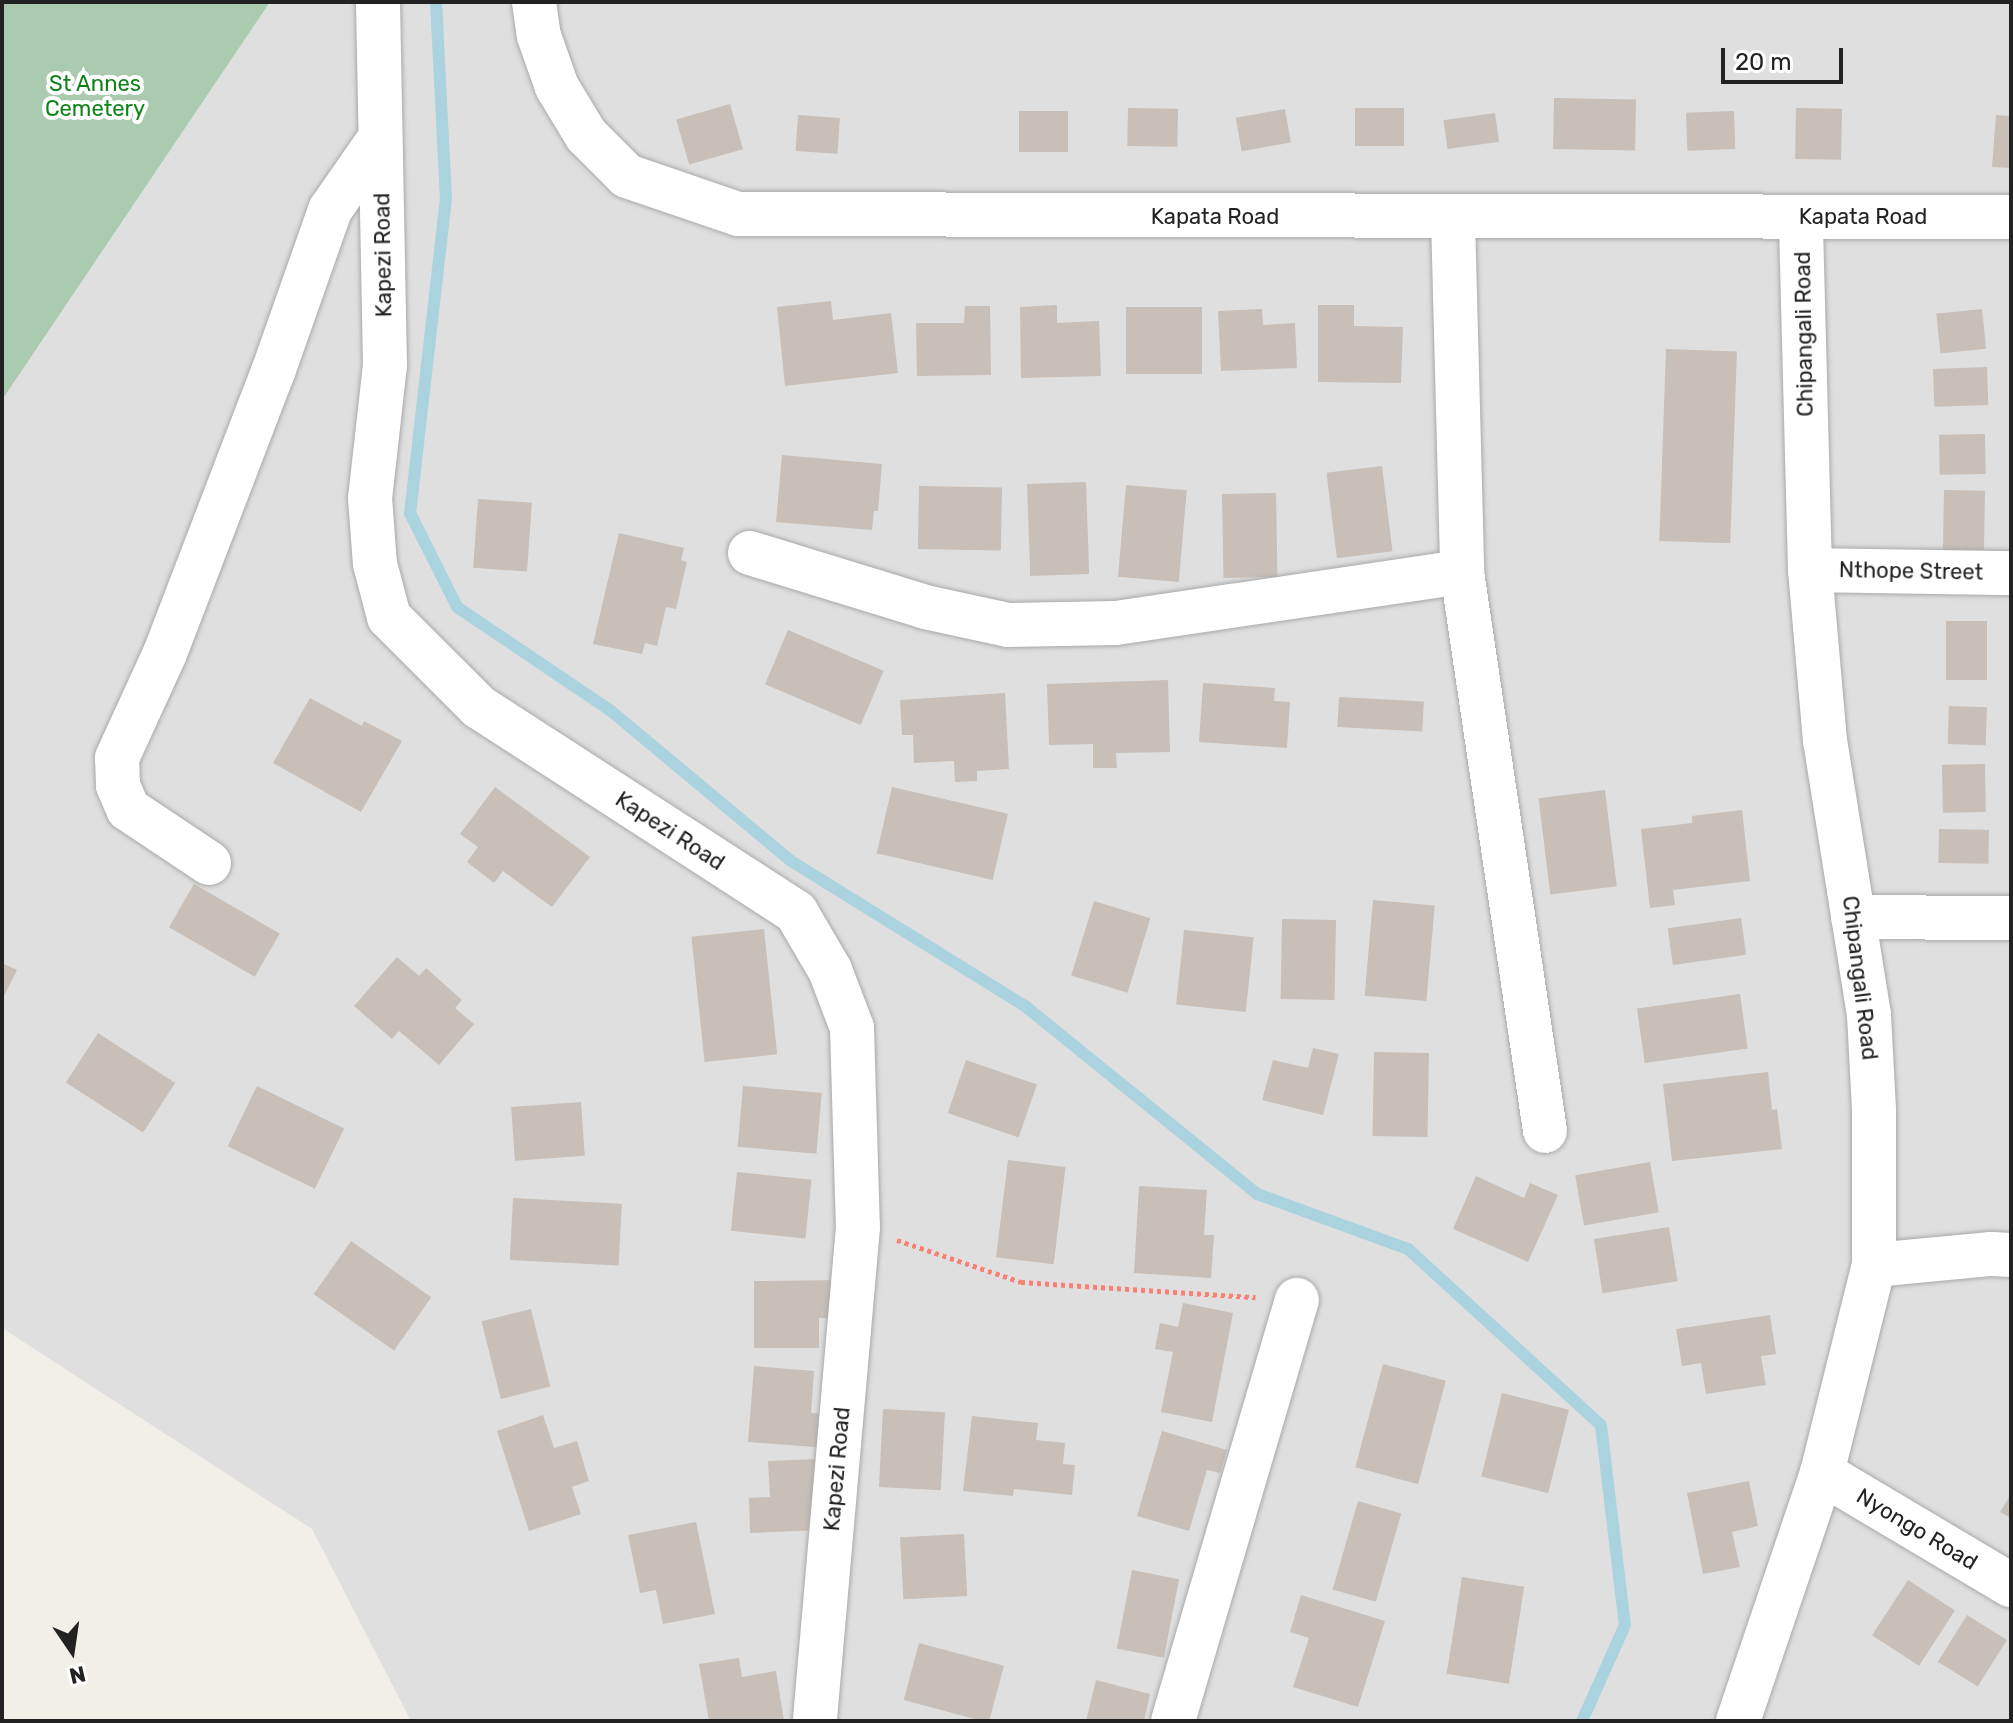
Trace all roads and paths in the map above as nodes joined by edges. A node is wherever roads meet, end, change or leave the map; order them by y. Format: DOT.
graph roads {
  1 [pos="378,2"];
  2 [pos="534,2"];
  3 [pos="380,138"];
  4 [pos="1801,217"];
  5 [pos="2011,217"];
  6 [pos="1453,218"];
  7 [pos="750,553"];
  8 [pos="1810,570"];
  9 [pos="1462,572"];
  10 [pos="2011,573"];
  11 [pos="209,863"];
  12 [pos="1853,917"];
  13 [pos="2011,918"];
  14 [pos="1545,1131"];
  15 [pos="858,1227"];
  16 [pos="2011,1255"];
  17 [pos="1874,1265"];
  18 [pos="1297,1300"];
  19 [pos="1822,1473"];
  20 [pos="2011,1585"];
  21 [pos="815,1721"];
  22 [pos="1173,1721"];
  23 [pos="1738,1721"];
  1 -- 3 [label="street, Kapezi Road"];
  2 -- 6 [label="street, Kapata Road"];
  3 -- 11 [label="street"];
  3 -- 15 [label="street, Kapezi Road"];
  4 -- 5 [label="street, Kapata Road"];
  4 -- 6 [label="street, Kapata Road"];
  4 -- 8 [label="street, Chipangali Road"];
  6 -- 9 [label="street"];
  7 -- 9 [label="street"];
  8 -- 10 [label="street, Nthope Street"];
  8 -- 12 [label="street, Chipangali Road"];
  9 -- 14 [label="street"];
  12 -- 13 [label="street"];
  12 -- 17 [label="street, Chipangali Road"];
  15 -- 18 [label="path"];
  15 -- 21 [label="street, Kapezi Road"];
  16 -- 17 [label="street"];
  17 -- 19 [label="street, Chipangali Road"];
  18 -- 22 [label="street"];
  19 -- 20 [label="street, Nyongo Road"];
  19 -- 23 [label="street, Chipangali Road"];
}
